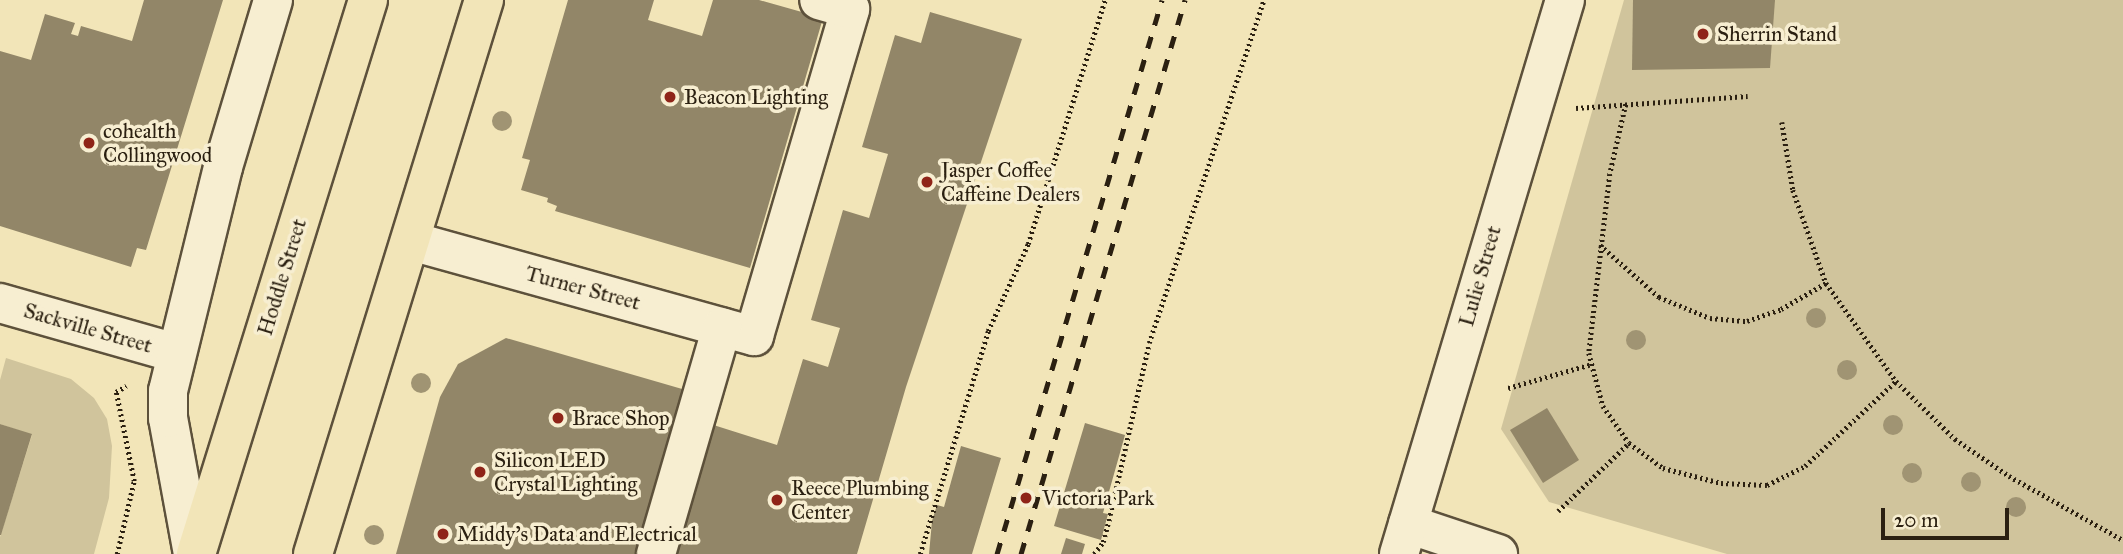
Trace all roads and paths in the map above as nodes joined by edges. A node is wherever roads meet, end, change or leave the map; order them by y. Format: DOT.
graph roads {
  1 [pos="274,0"];
  2 [pos="368,0"];
  3 [pos="484,0"];
  4 [pos="819,0"];
  5 [pos="1105,0"];
  6 [pos="1264,0"];
  7 [pos="1565,0"];
  8 [pos="1748,96"];
  9 [pos="1626,104"];
  10 [pos="1530,108"];
  11 [pos="1782,122"];
  12 [pos="411,241"];
  13 [pos="1600,245"];
  14 [pos="1826,283"];
  15 [pos="0,303"];
  16 [pos="738,331"];
  17 [pos="175,354"];
  18 [pos="1592,364"];
  19 [pos="1896,381"];
  20 [pos="1508,388"];
  21 [pos="1629,443"];
  22 [pos="1558,511"];
  23 [pos="1403,539"];
  24 [pos="2123,540"];
  25 [pos="195,554"];
  26 [pos="313,554"];
  27 [pos="656,554"];
  28 [pos="920,554"];
  29 [pos="1094,554"];
  30 [pos="1498,554"];
  1 -- 17 [label="street"];
  2 -- 25 [label="highway, Hoddle Street"];
  3 -- 12 [label="highway"];
  4 -- 16 [label="street"];
  5 -- 28 [label="path"];
  6 -- 29 [label="path"];
  7 -- 10 [label="street, Lulie Street"];
  8 -- 9 [label="path"];
  9 -- 10 [label="path"];
  9 -- 13 [label="path"];
  10 -- 23 [label="street, Lulie Street"];
  11 -- 14 [label="path"];
  12 -- 16 [label="street, Turner Street"];
  12 -- 26 [label="highway"];
  13 -- 14 [label="path"];
  13 -- 18 [label="path"];
  14 -- 19 [label="path"];
  15 -- 17 [label="street, Sackville Street"];
  16 -- 27 [label="street"];
  17 -- 25 [label="street"];
  18 -- 20 [label="path"];
  18 -- 21 [label="path"];
  19 -- 21 [label="path"];
  19 -- 24 [label="path"];
  21 -- 22 [label="path"];
  23 -- 30 [label="street"];
}
